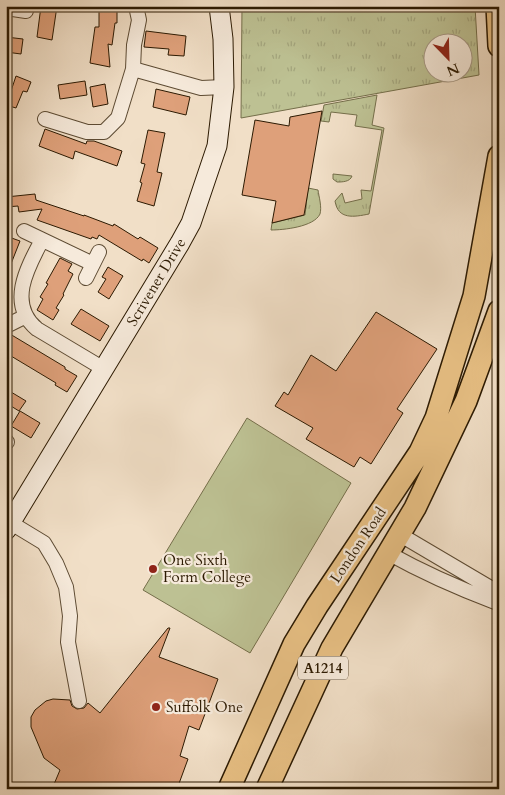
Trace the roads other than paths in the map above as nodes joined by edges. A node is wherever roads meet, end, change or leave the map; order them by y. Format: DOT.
graph roads {
  1 [pos="27,6"];
  2 [pos="136,6"];
  3 [pos="219,6"];
  4 [pos="497,6"];
  5 [pos="6,8"];
  6 [pos="499,46"];
  7 [pos="133,69"];
  8 [pos="224,87"];
  9 [pos="45,119"];
  10 [pos="499,156"];
  11 [pos="24,231"];
  12 [pos="42,240"];
  13 [pos="86,278"];
  14 [pos="499,311"];
  15 [pos="26,316"];
  16 [pos="6,326"];
  17 [pos="104,369"];
  18 [pos="391,496"];
  19 [pos="8,526"];
  20 [pos="390,541"];
  21 [pos="499,593"];
  22 [pos="499,602"];
  23 [pos="271,693"];
  24 [pos="79,701"];
  25 [pos="229,789"];
  26 [pos="267,789"];
  1 -- 5 [label="street"];
  2 -- 7 [label="street"];
  3 -- 8 [label="street, Scrivener Drive"];
  4 -- 6 [label="main road"];
  7 -- 8 [label="street"];
  7 -- 9 [label="street"];
  8 -- 17 [label="street, Scrivener Drive"];
  10 -- 18 [label="main road, London Road / A1214"];
  11 -- 12 [label="street"];
  12 -- 13 [label="street"];
  12 -- 15 [label="street"];
  14 -- 20 [label="main road, London Road / A1214"];
  15 -- 16 [label="street"];
  15 -- 17 [label="street"];
  17 -- 19 [label="street, Scrivener Drive"];
  18 -- 20 [label="main road"];
  18 -- 23 [label="main road, London Road / A1214"];
  19 -- 24 [label="street"];
  20 -- 21 [label="street"];
  20 -- 22 [label="street"];
  20 -- 23 [label="main road"];
  20 -- 26 [label="main road, London Road / A1214"];
  23 -- 25 [label="main road, London Road / A1214"];
}
